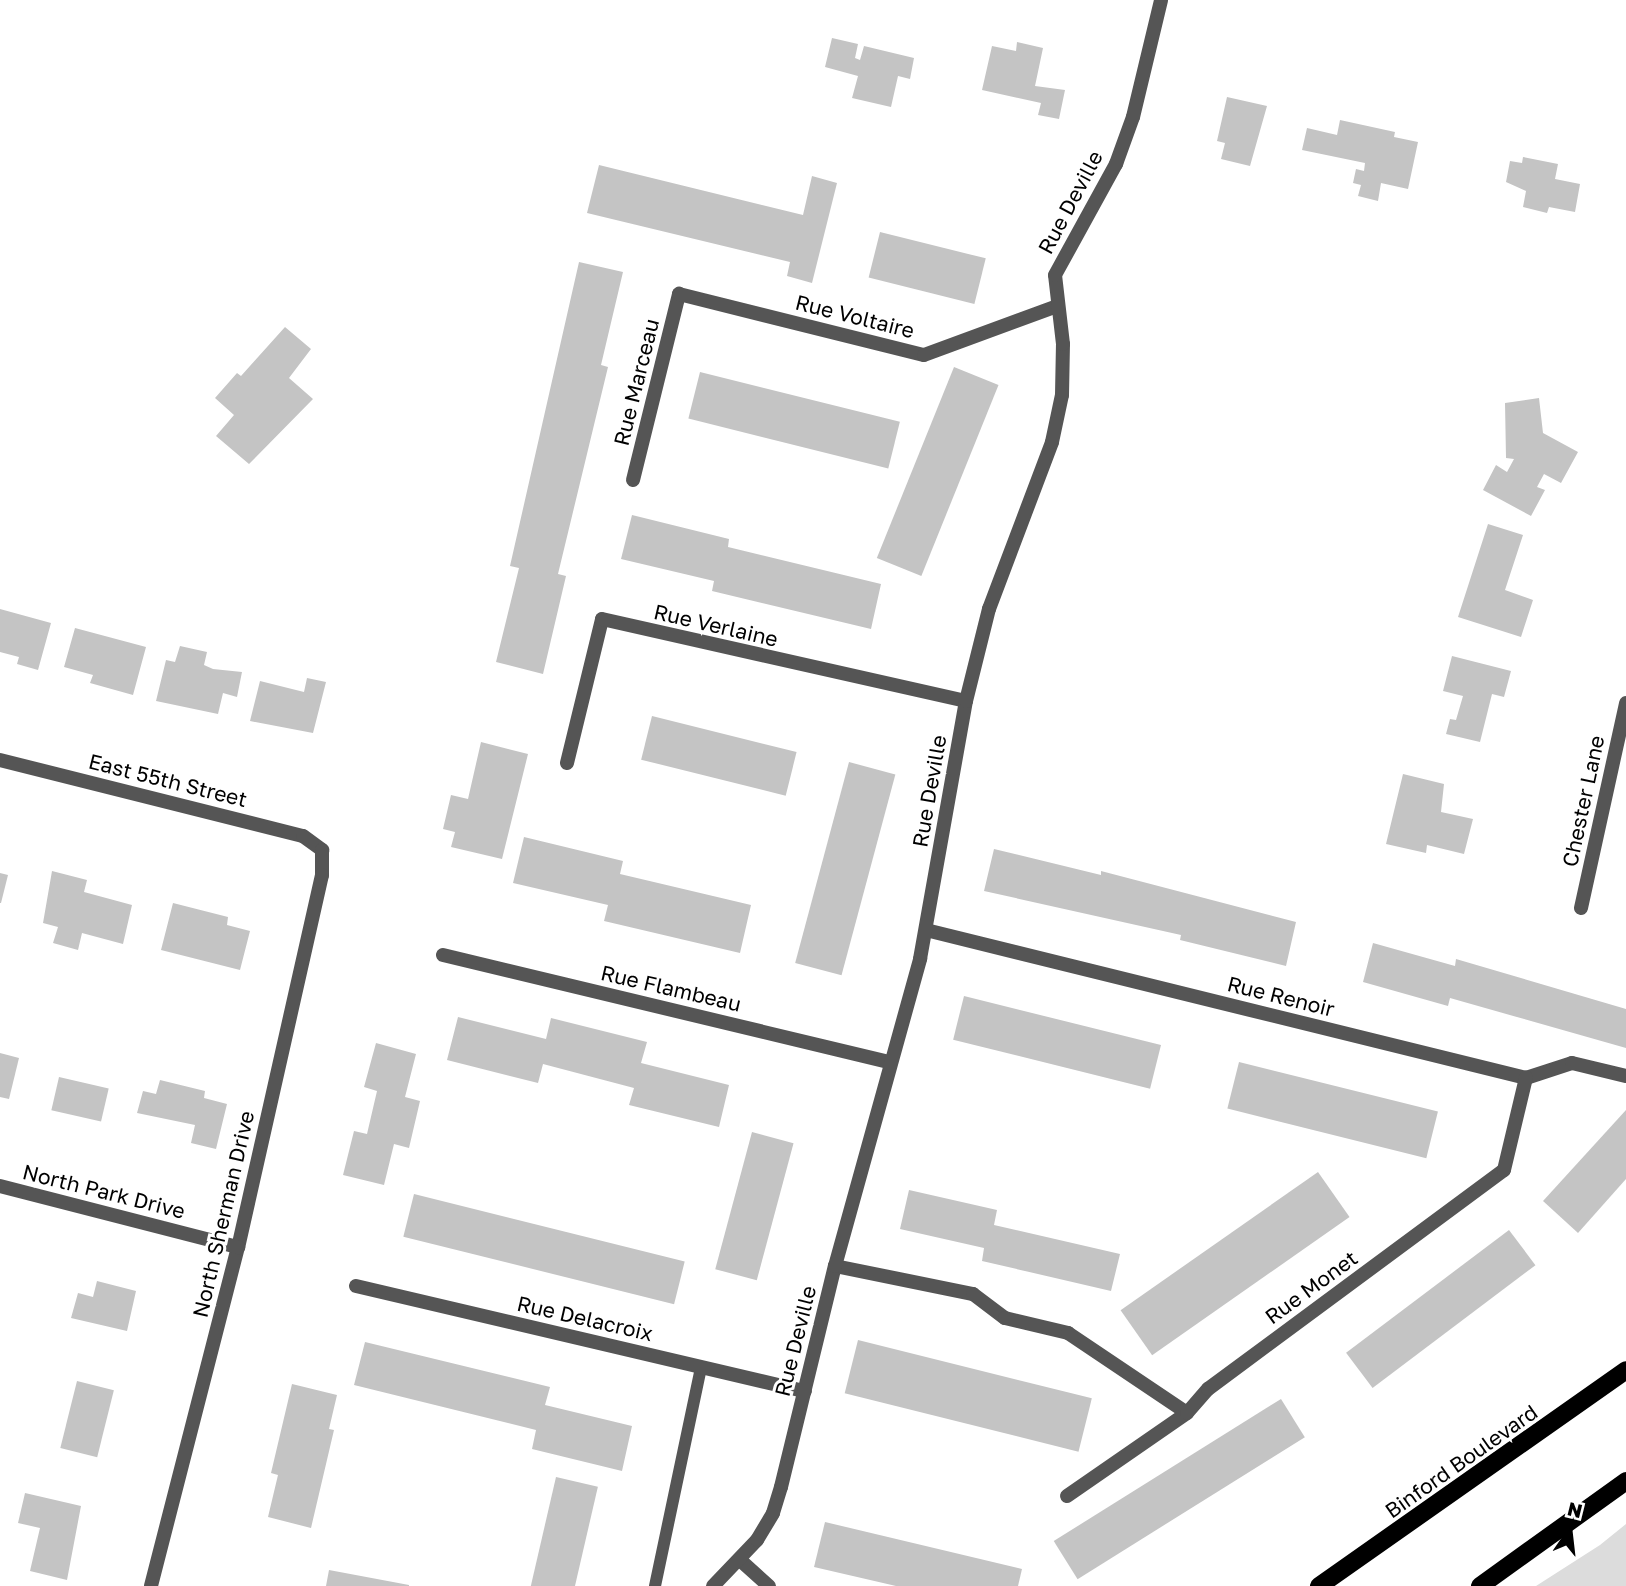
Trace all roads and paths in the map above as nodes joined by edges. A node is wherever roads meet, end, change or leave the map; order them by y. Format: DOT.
graph roads {
  1 [pos="1161,0"];
  2 [pos="680,294"];
  3 [pos="1057,306"];
  4 [pos="633,480"];
  5 [pos="966,701"];
  6 [pos="1626,703"];
  7 [pos="0,760"];
  8 [pos="567,763"];
  9 [pos="322,850"];
  10 [pos="1581,908"];
  11 [pos="926,930"];
  12 [pos="443,955"];
  13 [pos="890,1062"];
  14 [pos="1626,1076"];
  15 [pos="1526,1078"];
  16 [pos="0,1186"];
  17 [pos="238,1247"];
  18 [pos="835,1266"];
  19 [pos="356,1286"];
  20 [pos="701,1367"];
  21 [pos="1626,1370"];
  22 [pos="805,1391"];
  23 [pos="1187,1413"];
  24 [pos="1626,1481"];
  25 [pos="1067,1496"];
  26 [pos="740,1560"];
  27 [pos="151,1586"];
  28 [pos="655,1586"];
  29 [pos="713,1586"];
  30 [pos="769,1586"];
  31 [pos="1319,1586"];
  32 [pos="1480,1586"];
  1 -- 3 [label="street, Rue Deville"];
  2 -- 3 [label="street, Rue Voltaire"];
  2 -- 4 [label="street, Rue Marceau"];
  3 -- 5 [label="street, Rue Deville"];
  5 -- 8 [label="street, Rue Verlaine"];
  5 -- 11 [label="street, Rue Deville"];
  6 -- 10 [label="street, Chester Lane"];
  7 -- 9 [label="street, East 55th Street"];
  9 -- 17 [label="street, North Sherman Drive"];
  11 -- 13 [label="street, Rue Deville"];
  11 -- 15 [label="street, Rue Renoir"];
  12 -- 13 [label="street, Rue Flambeau"];
  13 -- 18 [label="street, Rue Deville"];
  14 -- 15 [label="street"];
  15 -- 23 [label="street, Rue Monet"];
  16 -- 17 [label="street, North Park Drive"];
  17 -- 27 [label="street, North Sherman Drive"];
  18 -- 22 [label="street, Rue Deville"];
  18 -- 23 [label="street"];
  19 -- 20 [label="street, Rue Delacroix"];
  20 -- 22 [label="street, Rue Delacroix"];
  20 -- 28 [label="lane"];
  21 -- 31 [label="main road, Binford Boulevard"];
  22 -- 26 [label="street, Rue Deville"];
  23 -- 25 [label="street, Rue Monet"];
  24 -- 32 [label="main road"];
  26 -- 29 [label="street, Rue Deville"];
  26 -- 30 [label="street"];
}
